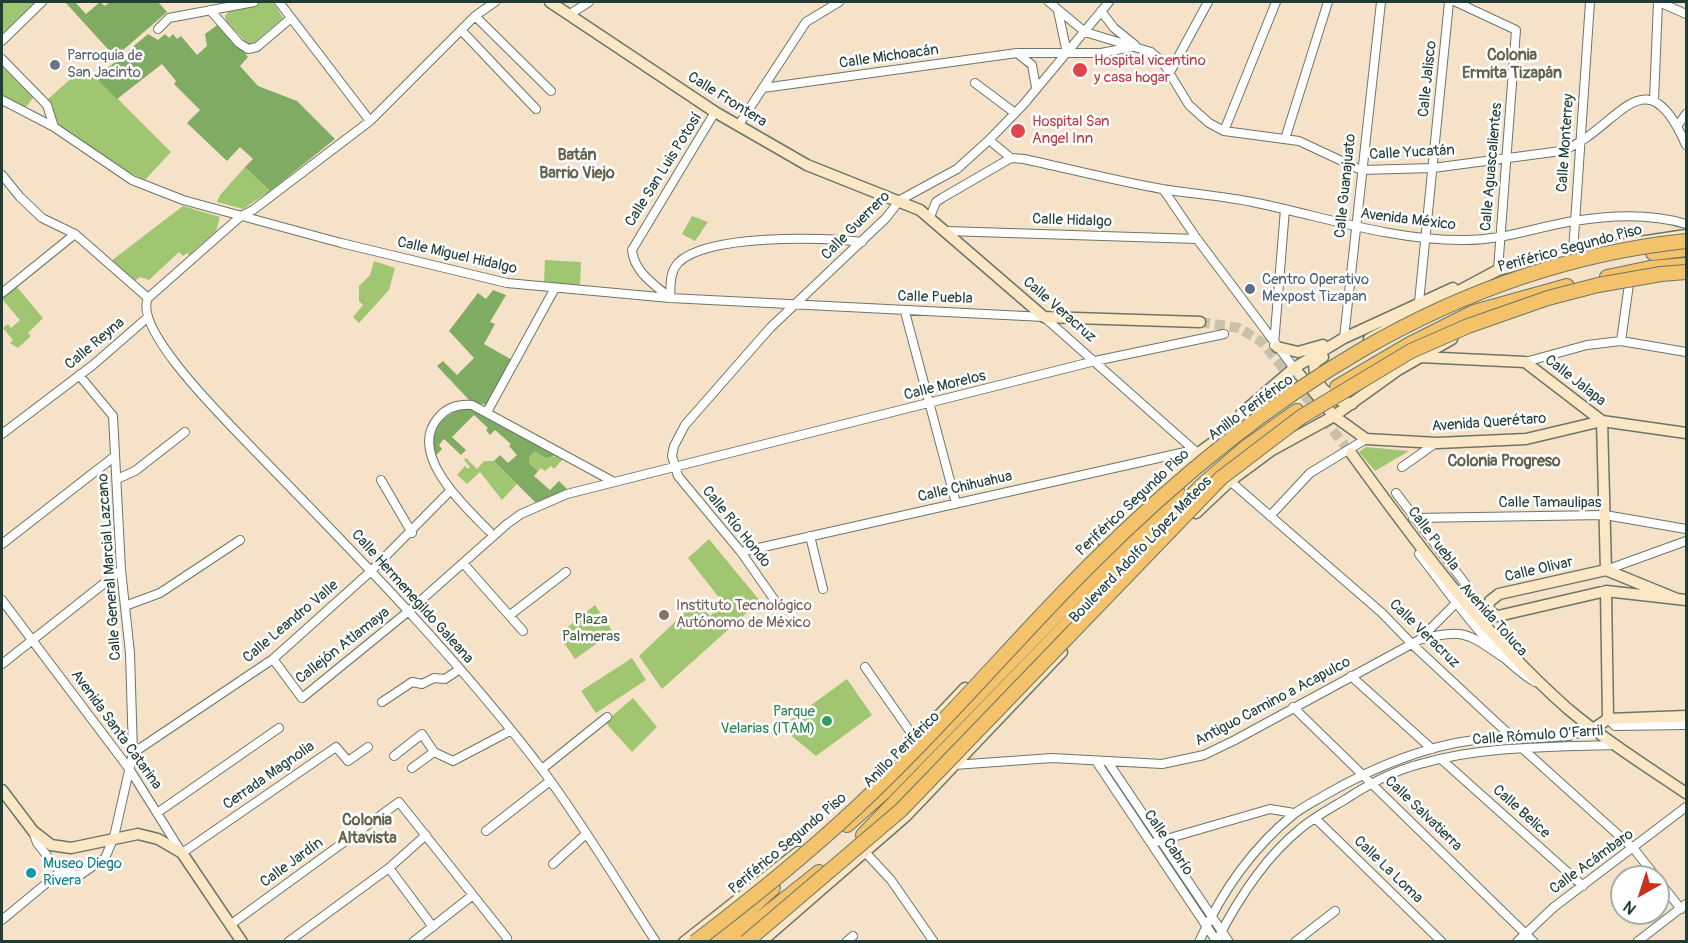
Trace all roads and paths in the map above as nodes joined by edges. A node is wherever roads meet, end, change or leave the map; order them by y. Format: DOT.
graph roads {
  1 [pos="42,2"];
  2 [pos="254,2"];
  3 [pos="279,2"];
  4 [pos="495,2"];
  5 [pos="550,2"];
  6 [pos="589,2"];
  7 [pos="839,2"];
  8 [pos="1049,2"];
  9 [pos="1109,2"];
  10 [pos="1208,2"];
  11 [pos="1276,2"];
  12 [pos="1328,2"];
  13 [pos="1381,2"];
  14 [pos="1449,2"];
  15 [pos="1456,2"];
  16 [pos="1590,2"];
  17 [pos="1659,2"];
  18 [pos="240,4"];
  19 [pos="210,10"];
  20 [pos="1058,11"];
  21 [pos="1101,11"];
  22 [pos="570,14"];
  23 [pos="1686,14"];
  24 [pos="475,16"];
  25 [pos="291,18"];
  26 [pos="158,29"];
  27 [pos="460,30"];
  28 [pos="1085,32"];
  29 [pos="2,41"];
  30 [pos="1136,45"];
  31 [pos="1017,52"];
  32 [pos="1066,53"];
  33 [pos="2,59"];
  34 [pos="1170,72"];
  35 [pos="975,83"];
  36 [pos="1036,87"];
  37 [pos="763,88"];
  38 [pos="551,91"];
  39 [pos="2,100"];
  40 [pos="1654,100"];
  41 [pos="536,110"];
  42 [pos="716,112"];
  43 [pos="1015,113"];
  44 [pos="1686,114"];
  45 [pos="370,120"];
  46 [pos="1678,125"];
  47 [pos="738,126"];
  48 [pos="54,127"];
  49 [pos="1224,131"];
  50 [pos="1285,139"];
  51 [pos="989,140"];
  52 [pos="1579,143"];
  53 [pos="1686,145"];
  54 [pos="1011,158"];
  55 [pos="1507,158"];
  56 [pos="1433,168"];
  57 [pos="1361,170"];
  58 [pos="2,175"];
  59 [pos="1163,189"];
  60 [pos="900,200"];
  61 [pos="1285,209"];
  62 [pos="241,216"];
  63 [pos="930,217"];
  64 [pos="1573,221"];
  65 [pos="1686,224"];
  66 [pos="1355,228"];
  67 [pos="946,231"];
  68 [pos="75,234"];
  69 [pos="1686,235"];
  70 [pos="1426,238"];
  71 [pos="1500,238"];
  72 [pos="1197,239"];
  73 [pos="1686,241"];
  74 [pos="862,242"];
  75 [pos="1686,249"];
  76 [pos="1573,252"];
  77 [pos="1686,265"];
  78 [pos="1498,270"];
  79 [pos="1686,272"];
  80 [pos="1686,278"];
  81 [pos="1629,284"];
  82 [pos="555,288"];
  83 [pos="2,292"];
  84 [pos="148,298"];
  85 [pos="670,298"];
  86 [pos="1419,302"];
  87 [pos="792,305"];
  88 [pos="905,312"];
  89 [pos="147,318"];
  90 [pos="1044,318"];
  91 [pos="1200,322"];
  92 [pos="1359,331"];
  93 [pos="1224,334"];
  94 [pos="1344,338"];
  95 [pos="1621,341"];
  96 [pos="1276,346"];
  97 [pos="1686,352"];
  98 [pos="1419,357"];
  99 [pos="1095,361"];
  100 [pos="1525,362"];
  101 [pos="1294,368"];
  102 [pos="1323,373"];
  103 [pos="79,375"];
  104 [pos="1285,396"];
  105 [pos="1352,404"];
  106 [pos="928,405"];
  107 [pos="487,412"];
  108 [pos="1334,416"];
  109 [pos="1602,421"];
  110 [pos="185,432"];
  111 [pos="1686,433"];
  112 [pos="2,434"];
  113 [pos="1366,439"];
  114 [pos="1437,443"];
  115 [pos="1194,450"];
  116 [pos="1347,452"];
  117 [pos="115,456"];
  118 [pos="673,466"];
  119 [pos="1402,467"];
  120 [pos="1176,469"];
  121 [pos="117,479"];
  122 [pos="381,480"];
  123 [pos="1230,481"];
  124 [pos="614,482"];
  125 [pos="450,491"];
  126 [pos="1396,493"];
  127 [pos="956,503"];
  128 [pos="1270,516"];
  129 [pos="1605,516"];
  130 [pos="1413,518"];
  131 [pos="1686,529"];
  132 [pos="489,531"];
  133 [pos="412,532"];
  134 [pos="810,536"];
  135 [pos="240,540"];
  136 [pos="1686,541"];
  137 [pos="2,544"];
  138 [pos="741,552"];
  139 [pos="463,563"];
  140 [pos="121,570"];
  141 [pos="1606,570"];
  142 [pos="370,572"];
  143 [pos="566,572"];
  144 [pos="1467,586"];
  145 [pos="823,589"];
  146 [pos="1606,591"];
  147 [pos="1682,599"];
  148 [pos="2,600"];
  149 [pos="1456,603"];
  150 [pos="778,605"];
  151 [pos="125,606"];
  152 [pos="410,610"];
  153 [pos="510,615"];
  154 [pos="523,631"];
  155 [pos="31,641"];
  156 [pos="1416,643"];
  157 [pos="1060,655"];
  158 [pos="273,659"];
  159 [pos="1507,660"];
  160 [pos="990,662"];
  161 [pos="2,664"];
  162 [pos="865,667"];
  163 [pos="460,669"];
  164 [pos="1351,676"];
  165 [pos="1011,685"];
  166 [pos="1547,690"];
  167 [pos="382,702"];
  168 [pos="1293,707"];
  169 [pos="963,711"];
  170 [pos="1686,716"];
  171 [pos="607,717"];
  172 [pos="1608,719"];
  173 [pos="1686,725"];
  174 [pos="279,728"];
  175 [pos="1593,729"];
  176 [pos="510,731"];
  177 [pos="1514,739"];
  178 [pos="916,740"];
  179 [pos="1474,740"];
  180 [pos="1614,745"];
  181 [pos="368,747"];
  182 [pos="1432,749"];
  183 [pos="1523,749"];
  184 [pos="435,752"];
  185 [pos="133,753"];
  186 [pos="394,756"];
  187 [pos="1441,759"];
  188 [pos="1096,762"];
  189 [pos="1108,762"];
  190 [pos="954,765"];
  191 [pos="412,768"];
  192 [pos="542,769"];
  193 [pos="130,770"];
  194 [pos="1362,774"];
  195 [pos="550,781"];
  196 [pos="1372,783"];
  197 [pos="2,790"];
  198 [pos="1686,793"];
  199 [pos="1686,807"];
  200 [pos="157,813"];
  201 [pos="1294,813"];
  202 [pos="1315,818"];
  203 [pos="33,831"];
  204 [pos="486,831"];
  205 [pos="586,834"];
  206 [pos="426,836"];
  207 [pos="114,837"];
  208 [pos="1161,841"];
  209 [pos="1152,844"];
  210 [pos="850,846"];
  211 [pos="1634,849"];
  212 [pos="864,851"];
  213 [pos="182,853"];
  214 [pos="836,862"];
  215 [pos="553,864"];
  216 [pos="1647,865"];
  217 [pos="389,868"];
  218 [pos="60,872"];
  219 [pos="1583,886"];
  220 [pos="1670,891"];
  221 [pos="765,894"];
  222 [pos="473,895"];
  223 [pos="750,906"];
  224 [pos="1684,906"];
  225 [pos="1335,912"];
  226 [pos="1212,915"];
  227 [pos="2,920"];
  228 [pos="230,925"];
  229 [pos="1207,925"];
  230 [pos="433,927"];
  231 [pos="1222,930"];
  232 [pos="1526,932"];
  233 [pos="507,938"];
  234 [pos="1216,941"];
  235 [pos="242,942"];
  236 [pos="288,942"];
  237 [pos="413,942"];
  238 [pos="656,942"];
  239 [pos="684,942"];
  240 [pos="695,942"];
  241 [pos="714,942"];
  242 [pos="731,942"];
  243 [pos="746,942"];
  244 [pos="761,942"];
  245 [pos="934,942"];
  246 [pos="1199,942"];
  247 [pos="1229,942"];
  248 [pos="1295,942"];
  249 [pos="1442,942"];
  250 [pos="1517,942"];
  251 [pos="1534,942"];
  252 [pos="1637,942"];
  1 -- 29 [label="street"];
  2 -- 18 [label="street"];
  3 -- 25 [label="street"];
  4 -- 24 [label="street"];
  5 -- 22 [label="main road, Calle Frontera"];
  6 -- 22 [label="street"];
  7 -- 37 [label="street"];
  8 -- 20 [label="street, Calle Yucatán"];
  9 -- 21 [label="street, Calle Guerrero"];
  10 -- 34 [label="street"];
  11 -- 49 [label="street"];
  12 -- 50 [label="street"];
  13 -- 57 [label="street, Calle Guanajuato"];
  14 -- 56 [label="street, Calle Jalisco"];
  15 -- 55 [label="street, Calle Aguascalientes"];
  16 -- 52 [label="street, Calle Monterrey"];
  17 -- 23 [label="street"];
  17 -- 40 [label="street"];
  18 -- 19 [label="street"];
  19 -- 25 [label="street"];
  19 -- 26 [label="street"];
  20 -- 28 [label="street, Calle Yucatán"];
  20 -- 32 [label="street"];
  21 -- 28 [label="street, Calle Guerrero"];
  21 -- 30 [label="street"];
  22 -- 42 [label="main road, Calle Frontera"];
  24 -- 27 [label="street"];
  24 -- 38 [label="street"];
  25 -- 45 [label="street"];
  27 -- 41 [label="street"];
  27 -- 45 [label="street"];
  28 -- 30 [label="street, Calle Yucatán"];
  28 -- 32 [label="street, Calle Guerrero"];
  30 -- 32 [label="street, Calle Michoacán"];
  30 -- 34 [label="street, Calle Yucatán"];
  31 -- 32 [label="street, Calle Michoacán"];
  31 -- 36 [label="street"];
  31 -- 37 [label="street, Calle Michoacán"];
  32 -- 36 [label="street, Calle Guerrero"];
  33 -- 48 [label="street"];
  34 -- 49 [label="street, Calle Yucatán"];
  35 -- 43 [label="street"];
  36 -- 43 [label="street, Calle Guerrero"];
  37 -- 47 [label="street"];
  39 -- 48 [label="street, Calle Miguel Hidalgo"];
  40 -- 46 [label="street"];
  40 -- 52 [label="street, Calle Yucatán"];
  42 -- 47 [label="main road, Calle Frontera"];
  42 -- 85 [label="street, Calle San Luis Potosí"];
  43 -- 51 [label="street, Calle Guerrero"];
  44 -- 46 [label="street"];
  45 -- 62 [label="street"];
  46 -- 53 [label="street"];
  47 -- 60 [label="main road, Calle Frontera"];
  48 -- 62 [label="street, Calle Miguel Hidalgo"];
  49 -- 50 [label="street, Calle Yucatán"];
  50 -- 57 [label="street, Calle Yucatán"];
  51 -- 54 [label="street"];
  51 -- 60 [label="street, Calle Guerrero"];
  52 -- 55 [label="street, Calle Yucatán"];
  52 -- 64 [label="street, Calle Monterrey"];
  54 -- 59 [label="street, Avenida México"];
  54 -- 63 [label="street"];
  55 -- 56 [label="street, Calle Yucatán"];
  55 -- 71 [label="street, Calle Aguascalientes"];
  56 -- 57 [label="street, Calle Yucatán"];
  56 -- 70 [label="street, Calle Jalisco"];
  57 -- 66 [label="street, Calle Guanajuato"];
  58 -- 68 [label="street"];
  59 -- 61 [label="street, Avenida México"];
  59 -- 72 [label="street"];
  60 -- 63 [label="main road, Calle Veracruz"];
  60 -- 74 [label="street, Calle Guerrero"];
  61 -- 66 [label="street, Avenida México"];
  61 -- 96 [label="street"];
  62 -- 82 [label="street, Calle Miguel Hidalgo"];
  62 -- 84 [label="street"];
  63 -- 67 [label="main road, Calle Veracruz"];
  64 -- 65 [label="street, Avenida México"];
  64 -- 71 [label="street, Avenida México"];
  64 -- 76 [label="street, Calle Monterrey"];
  66 -- 70 [label="street, Avenida México"];
  66 -- 94 [label="street, Calle Guanajuato"];
  67 -- 72 [label="street, Calle Hidalgo"];
  67 -- 90 [label="main road, Calle Veracruz"];
  68 -- 83 [label="street"];
  68 -- 84 [label="street"];
  69 -- 76 [label="main road"];
  70 -- 71 [label="street, Avenida México"];
  70 -- 86 [label="street, Calle Jalisco"];
  71 -- 78 [label="street, Calle Aguascalientes"];
  72 -- 96 [label="street"];
  73 -- 240 [label="highway, Periférico Segundo Piso, bridge"];
  74 -- 85 [label="street"];
  74 -- 87 [label="street, Calle Guerrero"];
  75 -- 102 [label="highway, Anillo Periférico"];
  76 -- 78 [label="main road"];
  77 -- 165 [label="highway, Anillo Periférico"];
  78 -- 86 [label="main road"];
  78 -- 102 [label="main road"];
  79 -- 243 [label="highway, bridge"];
  80 -- 81 [label="main road, Boulevard Adolfo López Mateos"];
  81 -- 95 [label="street"];
  81 -- 98 [label="main road, Boulevard Adolfo López Mateos"];
  82 -- 85 [label="street, Calle Miguel Hidalgo"];
  82 -- 107 [label="street"];
  84 -- 89 [label="street, Calle Reyna"];
  85 -- 87 [label="street, Calle Puebla"];
  86 -- 92 [label="main road"];
  87 -- 88 [label="street, Calle Puebla"];
  87 -- 118 [label="street, Calle Guerrero"];
  88 -- 90 [label="street, Calle Puebla"];
  88 -- 106 [label="street"];
  89 -- 103 [label="street, Calle Reyna"];
  89 -- 142 [label="street, Calle Hermenegildo Galeana"];
  90 -- 91 [label="main road, Calle Puebla"];
  90 -- 99 [label="street, Calle Veracruz"];
  92 -- 94 [label="main road"];
  92 -- 105 [label="main road"];
  93 -- 99 [label="street, Calle Morelos"];
  94 -- 96 [label="main road"];
  94 -- 101 [label="main road"];
  95 -- 97 [label="street"];
  95 -- 100 [label="street"];
  96 -- 101 [label="street"];
  98 -- 100 [label="main road, Calle Jalapa"];
  98 -- 105 [label="main road, Boulevard Adolfo López Mateos"];
  99 -- 106 [label="street, Calle Morelos"];
  99 -- 115 [label="street, Calle Veracruz"];
  100 -- 109 [label="main road, Calle Jalapa"];
  101 -- 108 [label="main road"];
  101 -- 115 [label="main road"];
  102 -- 104 [label="highway, Anillo Periférico, bridge"];
  103 -- 112 [label="street, Calle Reyna"];
  103 -- 117 [label="street, Calle General Marcial Lazcano"];
  104 -- 120 [label="main road, Boulevard Adolfo López Mateos"];
  104 -- 169 [label="highway, Anillo Periférico"];
  105 -- 108 [label="main road, Boulevard Adolfo López Mateos"];
  106 -- 118 [label="street, Calle Morelos"];
  106 -- 127 [label="street"];
  107 -- 124 [label="street"];
  107 -- 125 [label="street"];
  108 -- 113 [label="main road"];
  108 -- 123 [label="main road, Boulevard Adolfo López Mateos"];
  109 -- 111 [label="main road, Avenida Querétaro"];
  109 -- 114 [label="main road, Avenida Querétaro"];
  109 -- 129 [label="main road, Calle Jalapa"];
  110 -- 121 [label="street"];
  113 -- 114 [label="main road, Avenida Querétaro"];
  113 -- 116 [label="street"];
  114 -- 119 [label="street"];
  115 -- 120 [label="main road"];
  115 -- 127 [label="street, Calle Chihuahua"];
  116 -- 128 [label="street"];
  116 -- 149 [label="street, Avenida Toluca"];
  116 -- 166 [label="main road, Calle Puebla"];
  117 -- 121 [label="street, Calle General Marcial Lazcano"];
  117 -- 137 [label="street"];
  118 -- 124 [label="street, Calle Morelos"];
  118 -- 138 [label="street, Calle Río Hondo"];
  120 -- 160 [label="main road, Boulevard Adolfo López Mateos"];
  121 -- 140 [label="street, Calle General Marcial Lazcano"];
  122 -- 133 [label="street"];
  123 -- 128 [label="street, Calle Veracruz"];
  123 -- 157 [label="main road, Boulevard Adolfo López Mateos"];
  124 -- 139 [label="street, Calle Morelos"];
  125 -- 132 [label="street"];
  125 -- 133 [label="street, Calle Leandro Valle"];
  126 -- 130 [label="street"];
  127 -- 134 [label="street, Calle Chihuahua"];
  128 -- 156 [label="street, Calle Veracruz"];
  129 -- 130 [label="street, Calle Tamaulipas"];
  129 -- 131 [label="street, Calle Tamaulipas"];
  129 -- 141 [label="main road, Calle Jalapa"];
  130 -- 144 [label="street"];
  133 -- 142 [label="street, Calle Leandro Valle"];
  134 -- 138 [label="street, Calle Chihuahua"];
  134 -- 145 [label="street"];
  135 -- 151 [label="street"];
  136 -- 141 [label="street, Calle Olivar"];
  138 -- 150 [label="street, Calle Río Hondo"];
  139 -- 152 [label="street, Calle Morelos"];
  139 -- 153 [label="street"];
  140 -- 151 [label="street, Calle General Marcial Lazcano"];
  140 -- 155 [label="street"];
  141 -- 146 [label="main road, Calle Olivar"];
  141 -- 147 [label="main road"];
  142 -- 152 [label="street, Calle Hermenegildo Galeana"];
  142 -- 158 [label="street, Calle Leandro Valle"];
  143 -- 153 [label="street"];
  146 -- 147 [label="main road"];
  146 -- 172 [label="main road"];
  148 -- 155 [label="street, Avenida Santa Catarina"];
  149 -- 156 [label="street, Antiguo Camino a Acapulco"];
  149 -- 159 [label="street, Avenida Toluca"];
  151 -- 185 [label="street, Calle General Marcial Lazcano"];
  152 -- 158 [label="street, Callejón Atlamaya"];
  152 -- 163 [label="street, Calle Hermenegildo Galeana"];
  153 -- 154 [label="street"];
  155 -- 161 [label="street"];
  155 -- 193 [label="street, Avenida Santa Catarina"];
  156 -- 159 [label="street, Antiguo Camino a Acapulco"];
  156 -- 164 [label="street, Antiguo Camino a Acapulco"];
  156 -- 177 [label="street, Calle Veracruz"];
  157 -- 165 [label="highway"];
  157 -- 190 [label="main road, Boulevard Adolfo López Mateos"];
  158 -- 185 [label="street, Calle Leandro Valle"];
  159 -- 166 [label="street, Avenida Toluca"];
  160 -- 169 [label="highway"];
  160 -- 178 [label="main road, Boulevard Adolfo López Mateos"];
  162 -- 178 [label="street"];
  163 -- 167 [label="street"];
  163 -- 176 [label="street, Calle Hermenegildo Galeana"];
  164 -- 168 [label="street, Antiguo Camino a Acapulco"];
  164 -- 182 [label="street"];
  165 -- 210 [label="highway, Anillo Periférico"];
  166 -- 175 [label="main road, Avenida Toluca"];
  168 -- 189 [label="street, Antiguo Camino a Acapulco"];
  168 -- 194 [label="street, Calle Salvatierra"];
  169 -- 221 [label="highway, Anillo Periférico"];
  170 -- 172 [label="main road"];
  171 -- 192 [label="street"];
  172 -- 173 [label="street"];
  172 -- 175 [label="main road"];
  174 -- 200 [label="street"];
  175 -- 177 [label="street, Calle Rómulo O'Farril"];
  175 -- 180 [label="main road, Avenida Toluca"];
  176 -- 184 [label="street"];
  176 -- 192 [label="street, Calle Hermenegildo Galeana"];
  178 -- 239 [label="main road, Boulevard Adolfo López Mateos"];
  179 -- 182 [label="street, Calle Rómulo O'Farril"];
  180 -- 183 [label="street, Calle Rómulo O'Farril"];
  180 -- 198 [label="main road, Avenida Toluca"];
  181 -- 213 [label="street, Cerrada Magnolia"];
  182 -- 194 [label="street, Calle Rómulo O'Farril"];
  183 -- 187 [label="street, Calle Rómulo O'Farril"];
  183 -- 211 [label="street"];
  184 -- 186 [label="street"];
  184 -- 191 [label="street"];
  185 -- 193 [label="street, Calle General Marcial Lazcano"];
  187 -- 196 [label="street, Calle Rómulo O'Farril"];
  187 -- 219 [label="street, Calle Belice"];
  188 -- 189 [label="street, Antiguo Camino a Acapulco"];
  188 -- 190 [label="street, Antiguo Camino a Acapulco"];
  188 -- 209 [label="street, Calle Cabrío"];
  189 -- 208 [label="street, Calle Cabrío"];
  190 -- 212 [label="main road, Boulevard Adolfo López Mateos"];
  192 -- 195 [label="street, Calle Hermenegildo Galeana"];
  193 -- 200 [label="street, Avenida Santa Catarina"];
  193 -- 207 [label="street"];
  194 -- 196 [label="street, Calle Salvatierra"];
  194 -- 201 [label="street, Calle Rómulo O'Farril"];
  195 -- 204 [label="street"];
  195 -- 205 [label="street, Calle Hermenegildo Galeana"];
  196 -- 202 [label="street, Calle Rómulo O'Farril"];
  196 -- 232 [label="street, Calle Salvatierra"];
  197 -- 203 [label="main road"];
  199 -- 211 [label="street, Calle Acámbaro"];
  200 -- 213 [label="street, Avenida Santa Catarina"];
  201 -- 208 [label="street"];
  201 -- 226 [label="street, Calle Rómulo O'Farril"];
  202 -- 231 [label="street, Calle Rómulo O'Farril"];
  202 -- 249 [label="street, Calle La Loma"];
  203 -- 207 [label="main road"];
  203 -- 218 [label="street"];
  205 -- 215 [label="street"];
  205 -- 238 [label="street, Calle Hermenegildo Galeana"];
  206 -- 217 [label="street"];
  206 -- 222 [label="street"];
  206 -- 228 [label="street, Calle Jardín"];
  207 -- 213 [label="main road"];
  207 -- 218 [label="street"];
  208 -- 209 [label="street"];
  208 -- 226 [label="street, Calle Cabrío"];
  209 -- 229 [label="street, Calle Cabrío"];
  210 -- 214 [label="highway"];
  210 -- 242 [label="highway, Anillo Periférico"];
  211 -- 216 [label="street"];
  211 -- 219 [label="street, Calle Acámbaro"];
  212 -- 244 [label="main road, Boulevard Adolfo López Mateos"];
  212 -- 245 [label="street"];
  213 -- 228 [label="main road, Avenida Santa Catarina"];
  217 -- 230 [label="street"];
  217 -- 236 [label="street"];
  218 -- 227 [label="street"];
  219 -- 232 [label="street, Calle Acámbaro"];
  220 -- 224 [label="street"];
  221 -- 223 [label="highway"];
  221 -- 241 [label="highway, Anillo Periférico"];
  222 -- 230 [label="street"];
  222 -- 233 [label="street"];
  224 -- 252 [label="street"];
  225 -- 248 [label="street"];
  226 -- 229 [label="street, Calle Rómulo O'Farril"];
  226 -- 231 [label="street, Calle Cabrío"];
  228 -- 235 [label="main road, Avenida Santa Catarina"];
  229 -- 234 [label="street, Calle Cabrío"];
  229 -- 246 [label="street, Calle Rómulo O'Farril"];
  230 -- 237 [label="street"];
  231 -- 234 [label="street, Calle Rómulo O'Farril"];
  231 -- 247 [label="street, Calle Cabrío"];
  232 -- 250 [label="street, Calle Acámbaro"];
  232 -- 251 [label="street, Calle Salvatierra"];
}
